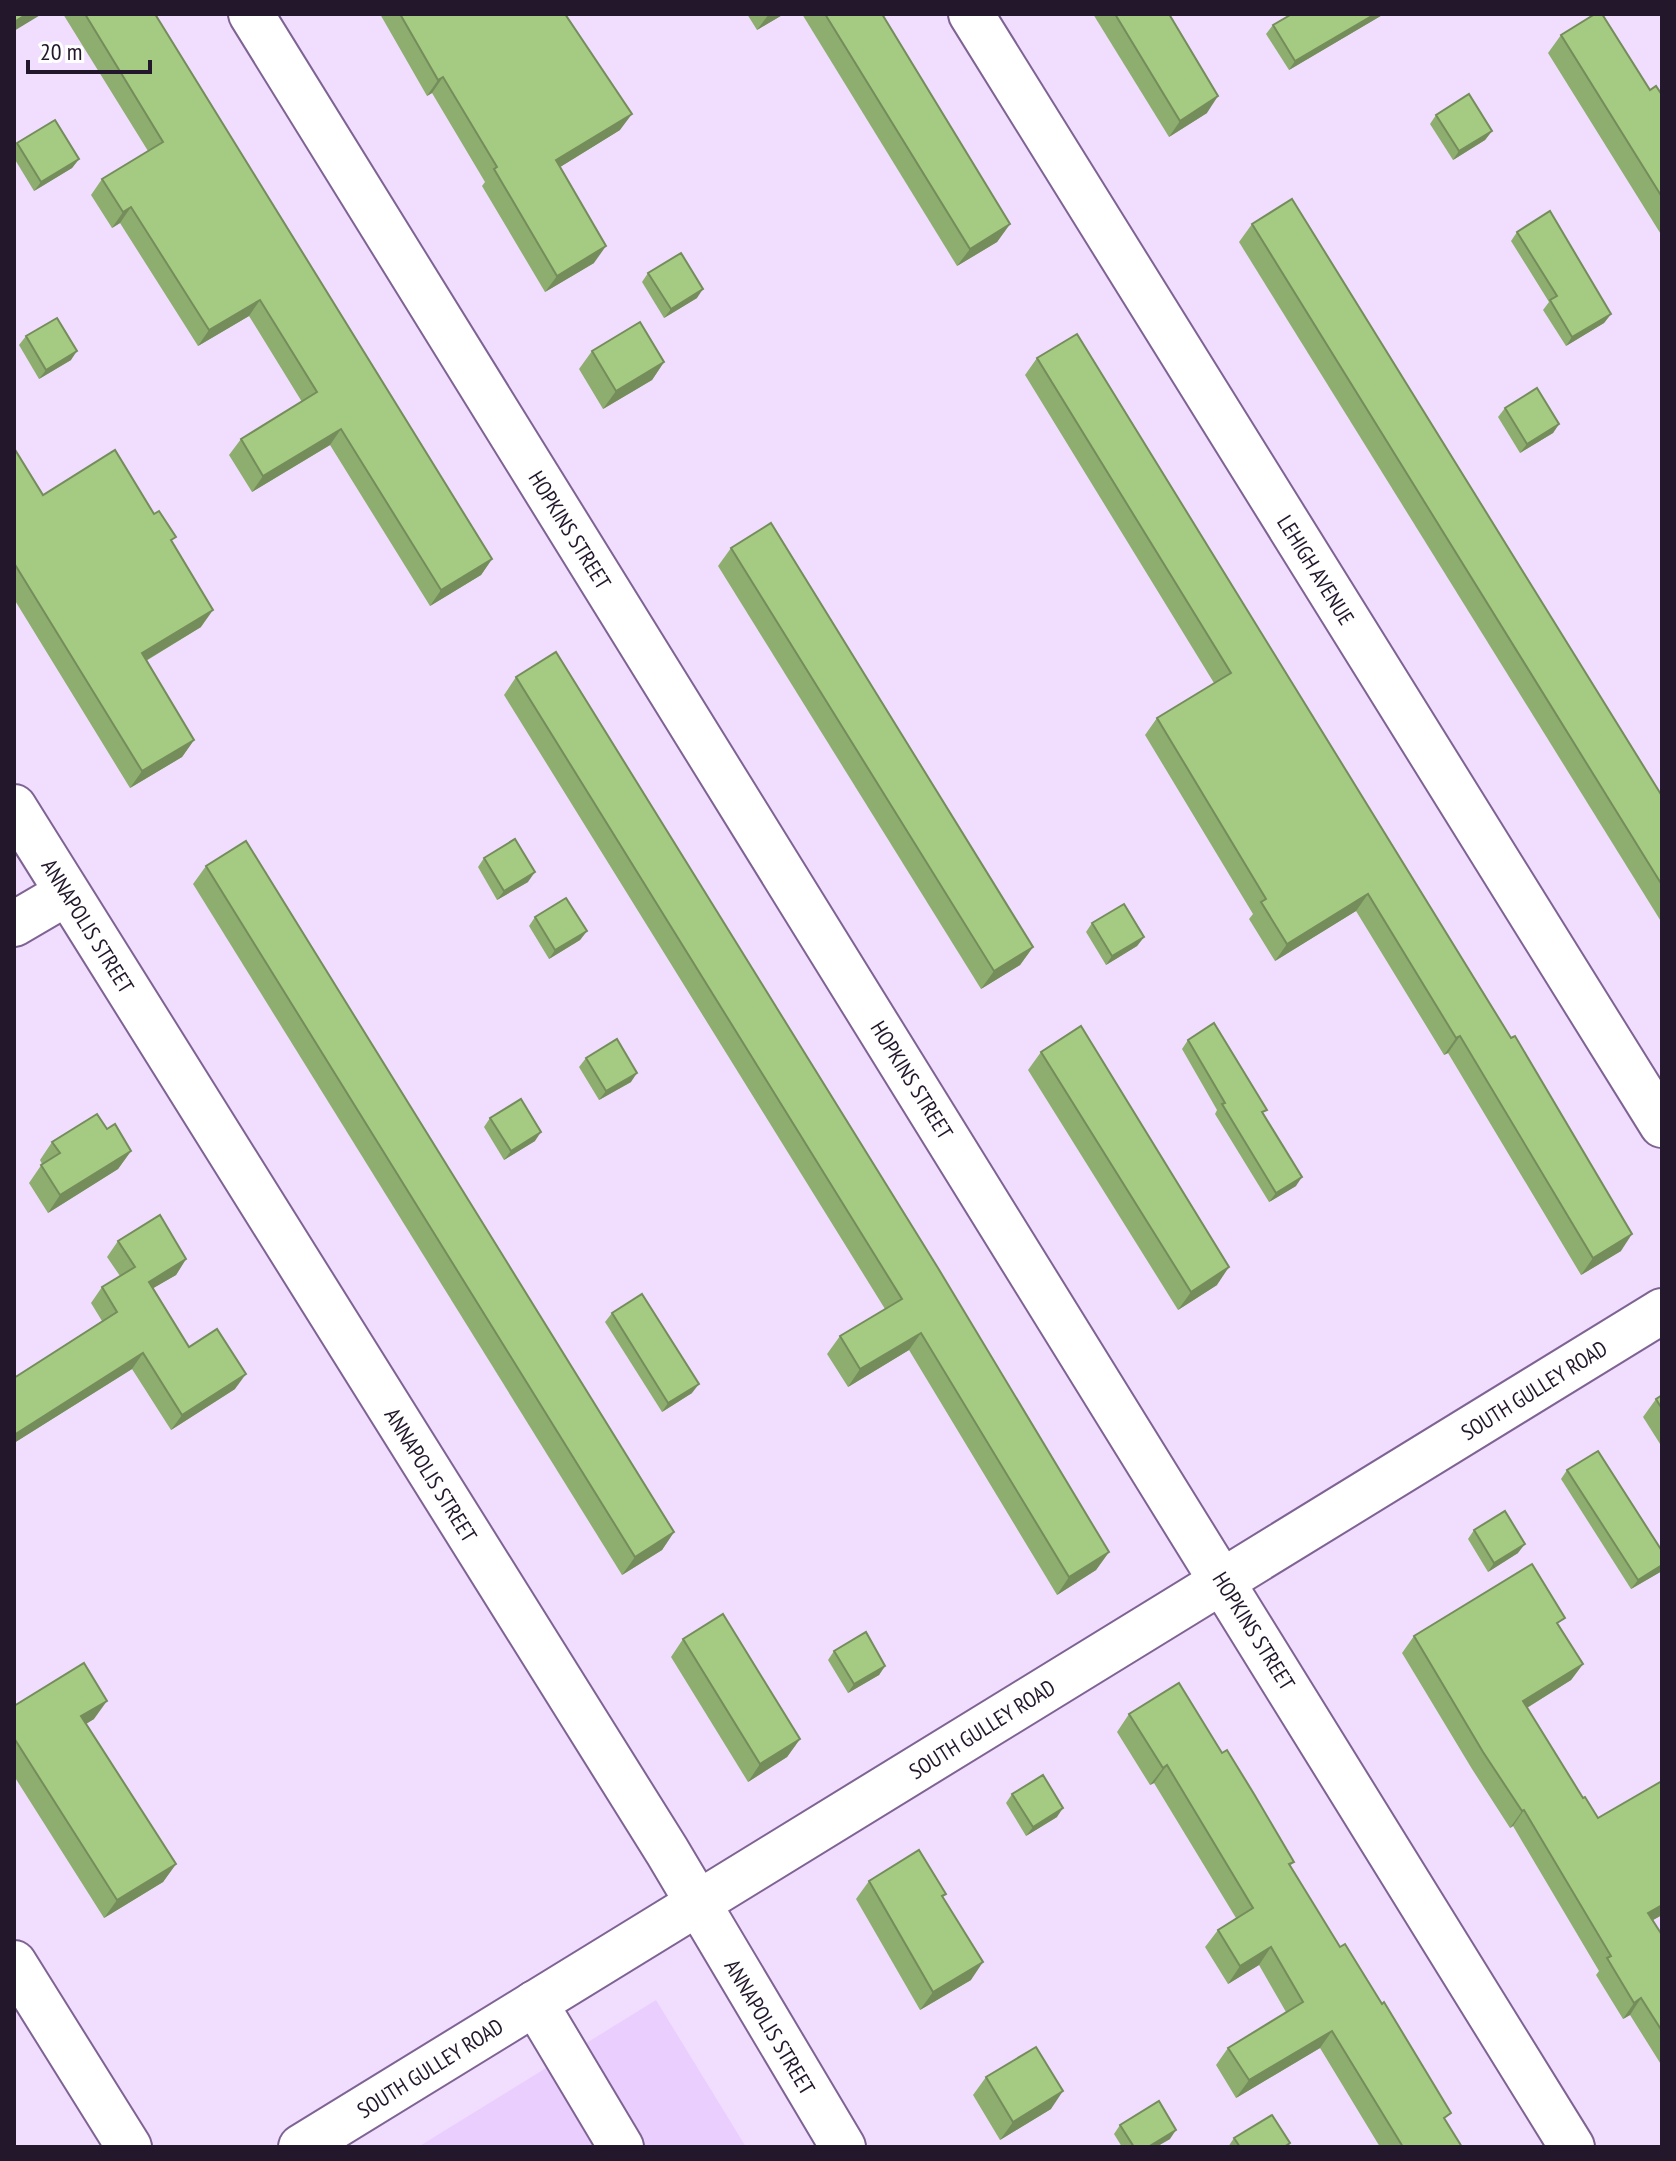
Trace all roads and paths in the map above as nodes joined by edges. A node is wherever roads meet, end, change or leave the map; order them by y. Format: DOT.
graph roads {
  1 [pos="251,14"];
  2 [pos="971,14"];
  3 [pos="14,807"];
  4 [pos="67,893"];
  5 [pos="14,924"];
  6 [pos="1662,1125"];
  7 [pos="1662,1311"];
  8 [pos="1223,1581"];
  9 [pos="698,1904"];
  10 [pos="14,1963"];
  11 [pos="535,2003"];
  12 [pos="129,2147"];
  13 [pos="301,2147"];
  14 [pos="621,2147"];
  15 [pos="843,2147"];
  16 [pos="1572,2147"];
  1 -- 8 [label="street, HOPKINS STREET"];
  2 -- 6 [label="street, LEHIGH AVENUE"];
  3 -- 4 [label="street, ANNAPOLIS STREET"];
  4 -- 5 [label="street"];
  4 -- 9 [label="street, ANNAPOLIS STREET"];
  7 -- 8 [label="street, SOUTH GULLEY ROAD"];
  8 -- 9 [label="street, SOUTH GULLEY ROAD"];
  8 -- 16 [label="street, HOPKINS STREET"];
  9 -- 11 [label="street, SOUTH GULLEY ROAD"];
  9 -- 15 [label="street, ANNAPOLIS STREET"];
  10 -- 12 [label="street"];
  11 -- 13 [label="street, SOUTH GULLEY ROAD"];
  11 -- 14 [label="street"];
}
